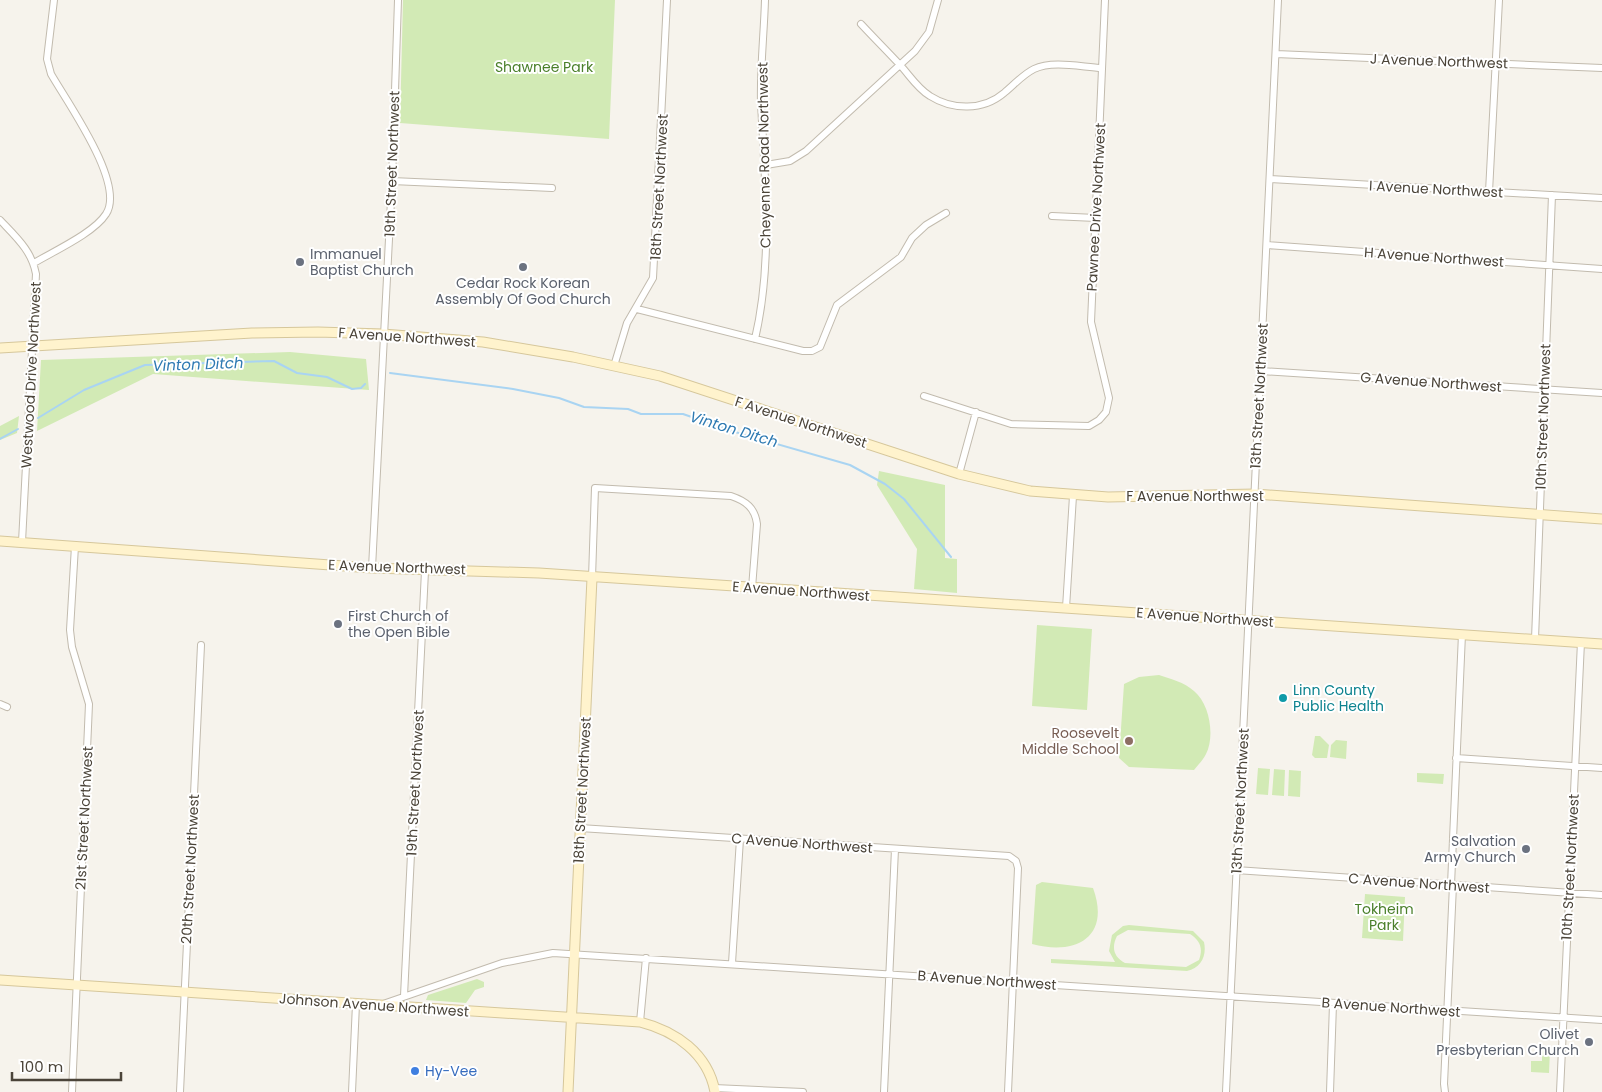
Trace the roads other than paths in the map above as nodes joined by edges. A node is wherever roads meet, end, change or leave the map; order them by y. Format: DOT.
graph roads {
  1 [pos="54,0"];
  2 [pos="398,0"];
  3 [pos="668,0"];
  4 [pos="765,0"];
  5 [pos="938,0"];
  6 [pos="1105,0"];
  7 [pos="1278,0"];
  8 [pos="1499,0"];
  9 [pos="861,24"];
  10 [pos="1276,54"];
  11 [pos="1497,63"];
  12 [pos="900,65"];
  13 [pos="1102,68"];
  14 [pos="1602,68"];
  15 [pos="766,165"];
  16 [pos="1270,179"];
  17 [pos="392,181"];
  18 [pos="552,188"];
  19 [pos="1489,192"];
  20 [pos="1552,195"];
  21 [pos="1602,198"];
  22 [pos="946,213"];
  23 [pos="1052,216"];
  24 [pos="1096,218"];
  25 [pos="0,220"];
  26 [pos="1266,245"];
  27 [pos="34,263"];
  28 [pos="1549,265"];
  29 [pos="1602,269"];
  30 [pos="637,309"];
  31 [pos="383,334"];
  32 [pos="755,339"];
  33 [pos="34,347"];
  34 [pos="0,348"];
  35 [pos="614,366"];
  36 [pos="1260,371"];
  37 [pos="1546,390"];
  38 [pos="1602,393"];
  39 [pos="924,396"];
  40 [pos="976,412"];
  41 [pos="959,474"];
  42 [pos="1255,494"];
  43 [pos="1072,496"];
  44 [pos="1539,515"];
  45 [pos="1602,518"];
  46 [pos="0,541"];
  47 [pos="22,542"];
  48 [pos="75,546"];
  49 [pos="372,568"];
  50 [pos="425,571"];
  51 [pos="592,578"];
  52 [pos="752,588"];
  53 [pos="1066,608"];
  54 [pos="1249,620"];
  55 [pos="1462,634"];
  56 [pos="1535,639"];
  57 [pos="1581,642"];
  58 [pos="1602,644"];
  59 [pos="201,645"];
  60 [pos="0,704"];
  61 [pos="7,706"];
  62 [pos="1456,758"];
  63 [pos="1575,766"];
  64 [pos="1602,768"];
  65 [pos="580,828"];
  66 [pos="740,839"];
  67 [pos="895,849"];
  68 [pos="1236,870"];
  69 [pos="1452,885"];
  70 [pos="1569,892"];
  71 [pos="1602,895"];
  72 [pos="575,953"];
  73 [pos="646,958"];
  74 [pos="732,963"];
  75 [pos="890,974"];
  76 [pos="0,980"];
  77 [pos="1012,982"];
  78 [pos="76,985"];
  79 [pos="184,994"];
  80 [pos="404,996"];
  81 [pos="1231,997"];
  82 [pos="356,1004"];
  83 [pos="1333,1004"];
  84 [pos="379,1005"];
  85 [pos="1447,1010"];
  86 [pos="571,1018"];
  87 [pos="1563,1018"];
  88 [pos="1602,1020"];
  89 [pos="640,1022"];
  90 [pos="714,1090"];
  91 [pos="72,1092"];
  92 [pos="180,1092"];
  93 [pos="352,1092"];
  94 [pos="568,1092"];
  95 [pos="803,1092"];
  96 [pos="884,1092"];
  97 [pos="1008,1092"];
  98 [pos="1226,1092"];
  99 [pos="1330,1092"];
  100 [pos="1445,1092"];
  101 [pos="1560,1092"];
  1 -- 27 [label="street"];
  2 -- 17 [label="street, 19th Street Northwest"];
  3 -- 30 [label="street, 18th Street Northwest"];
  4 -- 15 [label="street, Cheyenne Road Northwest"];
  5 -- 12 [label="street"];
  6 -- 13 [label="street, Pawnee Drive Northwest"];
  7 -- 10 [label="street, 13th Street Northwest"];
  8 -- 11 [label="street"];
  9 -- 12 [label="street"];
  10 -- 11 [label="street, J Avenue Northwest"];
  10 -- 16 [label="street, 13th Street Northwest"];
  11 -- 14 [label="street, J Avenue Northwest"];
  11 -- 19 [label="street"];
  12 -- 13 [label="street"];
  12 -- 15 [label="street"];
  13 -- 24 [label="street, Pawnee Drive Northwest"];
  15 -- 32 [label="street, Cheyenne Road Northwest"];
  16 -- 19 [label="street, I Avenue Northwest"];
  16 -- 26 [label="street, 13th Street Northwest"];
  17 -- 18 [label="street"];
  17 -- 31 [label="street, 19th Street Northwest"];
  19 -- 20 [label="street, I Avenue Northwest"];
  20 -- 21 [label="street, I Avenue Northwest"];
  20 -- 28 [label="street, 10th Street Northwest"];
  22 -- 32 [label="street"];
  23 -- 24 [label="street"];
  24 -- 40 [label="street, Pawnee Drive Northwest"];
  25 -- 27 [label="street, Westwood Drive Northwest"];
  26 -- 28 [label="street, H Avenue Northwest"];
  26 -- 36 [label="street, 13th Street Northwest"];
  27 -- 33 [label="street, Westwood Drive Northwest"];
  28 -- 29 [label="street, H Avenue Northwest"];
  28 -- 37 [label="street, 10th Street Northwest"];
  30 -- 32 [label="street"];
  30 -- 35 [label="street, 18th Street Northwest"];
  31 -- 33 [label="street, F Avenue Northwest"];
  31 -- 35 [label="street, F Avenue Northwest"];
  31 -- 49 [label="street, 19th Street Northwest"];
  33 -- 34 [label="street, F Avenue Northwest"];
  33 -- 47 [label="street, Westwood Drive Northwest"];
  35 -- 41 [label="street, F Avenue Northwest"];
  36 -- 37 [label="street, G Avenue Northwest"];
  36 -- 42 [label="street, 13th Street Northwest"];
  37 -- 38 [label="street, G Avenue Northwest"];
  37 -- 44 [label="street, 10th Street Northwest"];
  39 -- 40 [label="street"];
  40 -- 41 [label="street"];
  41 -- 43 [label="street, F Avenue Northwest"];
  42 -- 43 [label="street, F Avenue Northwest"];
  42 -- 44 [label="street, F Avenue Northwest"];
  42 -- 54 [label="street, 13th Street Northwest"];
  43 -- 53 [label="street"];
  44 -- 45 [label="street, F Avenue Northwest"];
  44 -- 56 [label="street, 10th Street Northwest"];
  46 -- 47 [label="street, E Avenue Northwest"];
  47 -- 48 [label="street, E Avenue Northwest"];
  48 -- 49 [label="street, E Avenue Northwest"];
  48 -- 78 [label="street, 21st Street Northwest"];
  49 -- 50 [label="street, E Avenue Northwest"];
  50 -- 51 [label="street, E Avenue Northwest"];
  50 -- 80 [label="street, 19th Street Northwest"];
  51 -- 52 [label="street, E Avenue Northwest"];
  51 -- 52 [label="street, 18th Street Northwest"];
  51 -- 65 [label="street, 18th Street Northwest"];
  52 -- 53 [label="street, E Avenue Northwest"];
  53 -- 54 [label="street, E Avenue Northwest"];
  54 -- 55 [label="street, E Avenue Northwest"];
  54 -- 68 [label="street, 13th Street Northwest"];
  55 -- 56 [label="street, E Avenue Northwest"];
  55 -- 62 [label="street"];
  56 -- 57 [label="street, E Avenue Northwest"];
  57 -- 58 [label="street, E Avenue Northwest"];
  57 -- 63 [label="street, 10th Street Northwest"];
  59 -- 79 [label="street, 20th Street Northwest"];
  60 -- 61 [label="street"];
  62 -- 63 [label="street"];
  62 -- 69 [label="street"];
  63 -- 64 [label="street"];
  63 -- 70 [label="street, 10th Street Northwest"];
  65 -- 66 [label="street, C Avenue Northwest"];
  65 -- 72 [label="street, 18th Street Northwest"];
  66 -- 67 [label="street, C Avenue Northwest"];
  66 -- 74 [label="street"];
  67 -- 75 [label="street"];
  67 -- 77 [label="street, C Avenue Northwest"];
  68 -- 69 [label="street, C Avenue Northwest"];
  68 -- 81 [label="street, 13th Street Northwest"];
  69 -- 70 [label="street, C Avenue Northwest"];
  69 -- 85 [label="street"];
  70 -- 71 [label="street, C Avenue Northwest"];
  70 -- 87 [label="street, 10th Street Northwest"];
  72 -- 73 [label="street, B Avenue Northwest"];
  72 -- 80 [label="street, B Avenue Northwest"];
  72 -- 86 [label="street, 18th Street Northwest"];
  73 -- 74 [label="street, B Avenue Northwest"];
  73 -- 89 [label="street"];
  74 -- 75 [label="street, B Avenue Northwest"];
  75 -- 77 [label="street, B Avenue Northwest"];
  75 -- 96 [label="street"];
  76 -- 78 [label="street, Johnson Avenue Northwest"];
  77 -- 81 [label="street, B Avenue Northwest"];
  77 -- 97 [label="street"];
  78 -- 79 [label="street, Johnson Avenue Northwest"];
  78 -- 91 [label="street, 21st Street Northwest"];
  79 -- 82 [label="street, Johnson Avenue Northwest"];
  79 -- 92 [label="street, 20th Street Northwest"];
  80 -- 84 [label="street, B Avenue Northwest"];
  81 -- 83 [label="street, B Avenue Northwest"];
  81 -- 98 [label="street, 13th Street Northwest"];
  82 -- 84 [label="street, Johnson Avenue Northwest"];
  82 -- 93 [label="street"];
  83 -- 85 [label="street, B Avenue Northwest"];
  83 -- 99 [label="street"];
  84 -- 86 [label="street, Johnson Avenue Northwest"];
  85 -- 87 [label="street, B Avenue Northwest"];
  85 -- 100 [label="street"];
  86 -- 89 [label="street, Johnson Avenue Northwest"];
  86 -- 94 [label="street, 18th Street Northwest"];
  87 -- 88 [label="street, B Avenue Northwest"];
  87 -- 101 [label="street, 10th Street Northwest"];
  89 -- 90 [label="street, Johnson Avenue Northwest"];
  90 -- 95 [label="street"];
}
